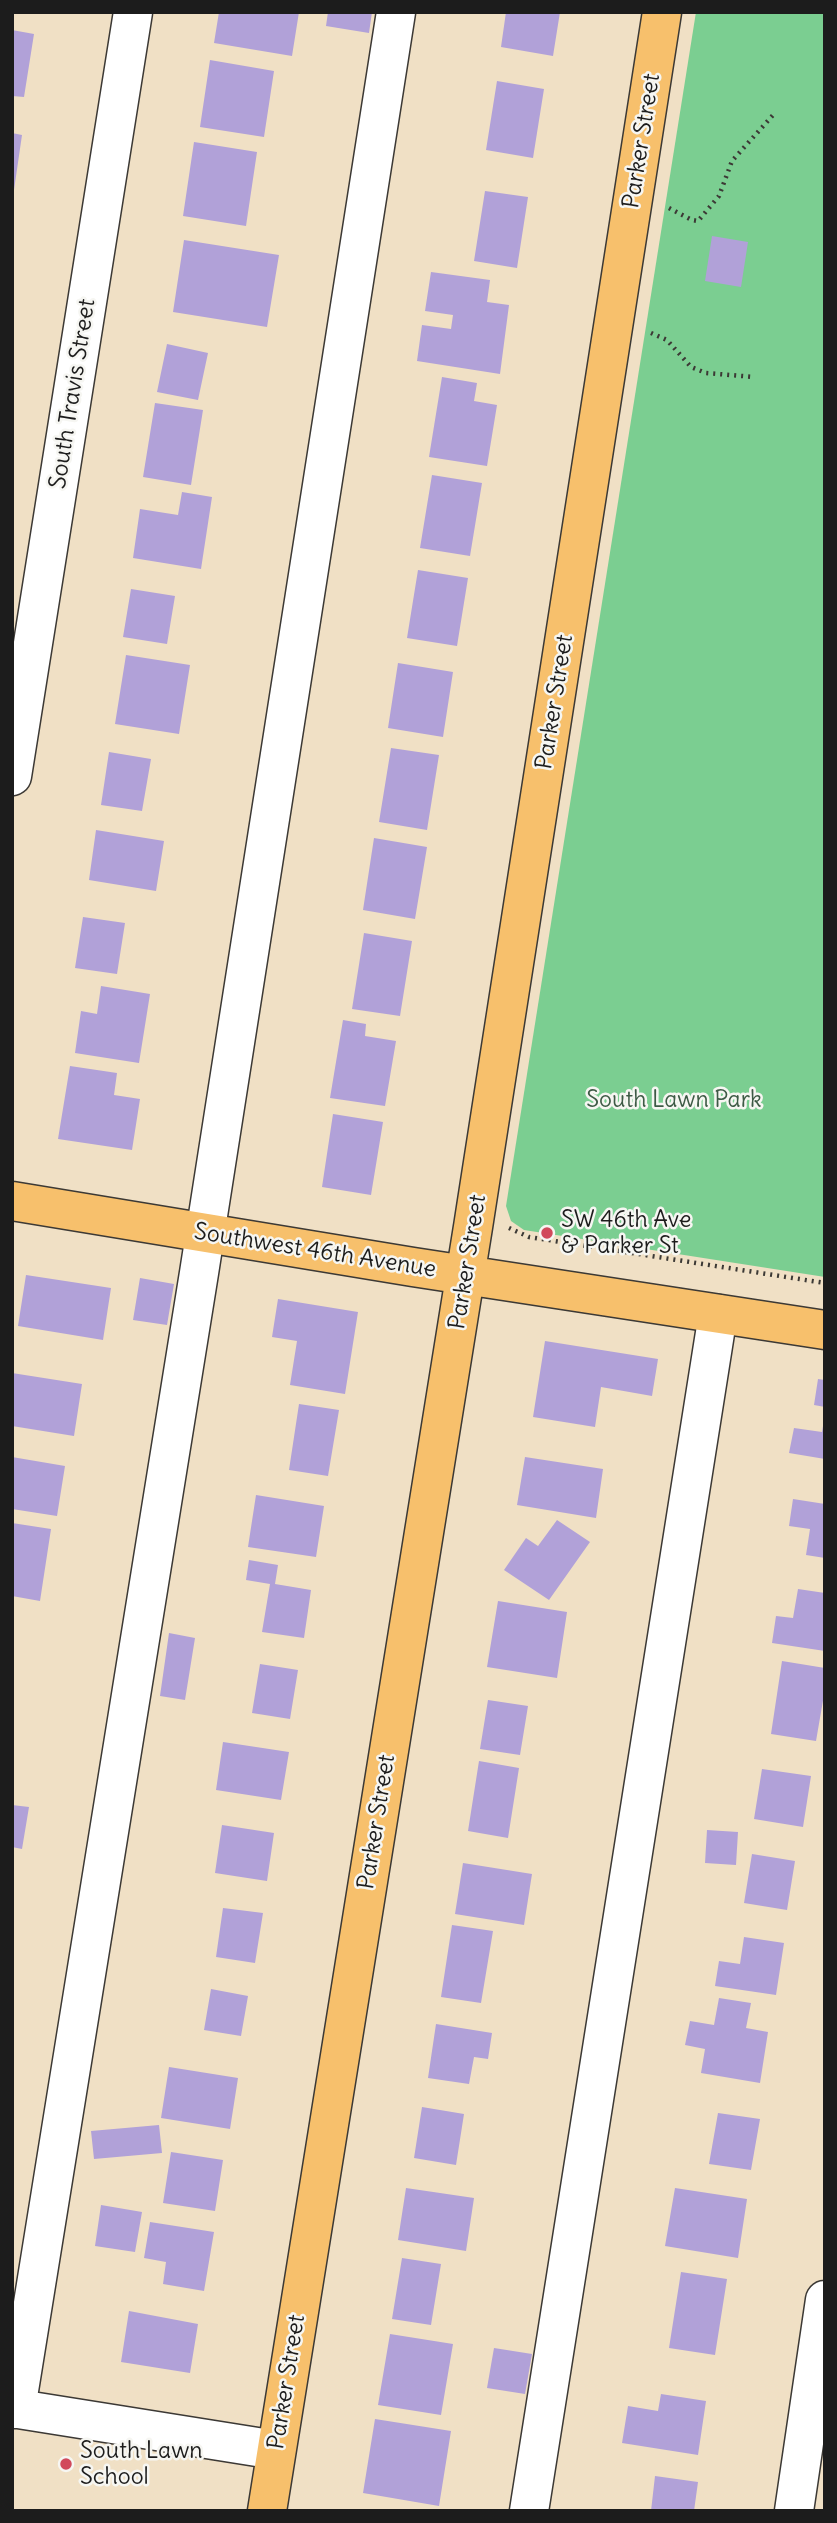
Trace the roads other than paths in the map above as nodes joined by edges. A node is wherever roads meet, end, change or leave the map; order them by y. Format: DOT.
graph roads {
  1 [pos="133,12"];
  2 [pos="396,12"];
  3 [pos="662,12"];
  4 [pos="12,776"];
  5 [pos="12,1201"];
  6 [pos="205,1233"];
  7 [pos="465,1275"];
  8 [pos="718,1314"];
  9 [pos="825,1330"];
  10 [pos="825,2300"];
  11 [pos="14,2408"];
  12 [pos="276,2451"];
  13 [pos="267,2511"];
  14 [pos="529,2511"];
  15 [pos="794,2511"];
  1 -- 4 [label="street, South Travis Street"];
  2 -- 6 [label="street"];
  3 -- 7 [label="main road, Parker Street"];
  5 -- 6 [label="main road, Southwest 46th Avenue"];
  6 -- 7 [label="main road, Southwest 46th Avenue"];
  6 -- 11 [label="street"];
  7 -- 8 [label="main road, Southwest 46th Avenue"];
  7 -- 12 [label="main road, Parker Street"];
  8 -- 9 [label="main road, Southwest 46th Avenue"];
  8 -- 14 [label="street"];
  10 -- 15 [label="street"];
  11 -- 12 [label="street"];
  12 -- 13 [label="main road, Parker Street"];
}
